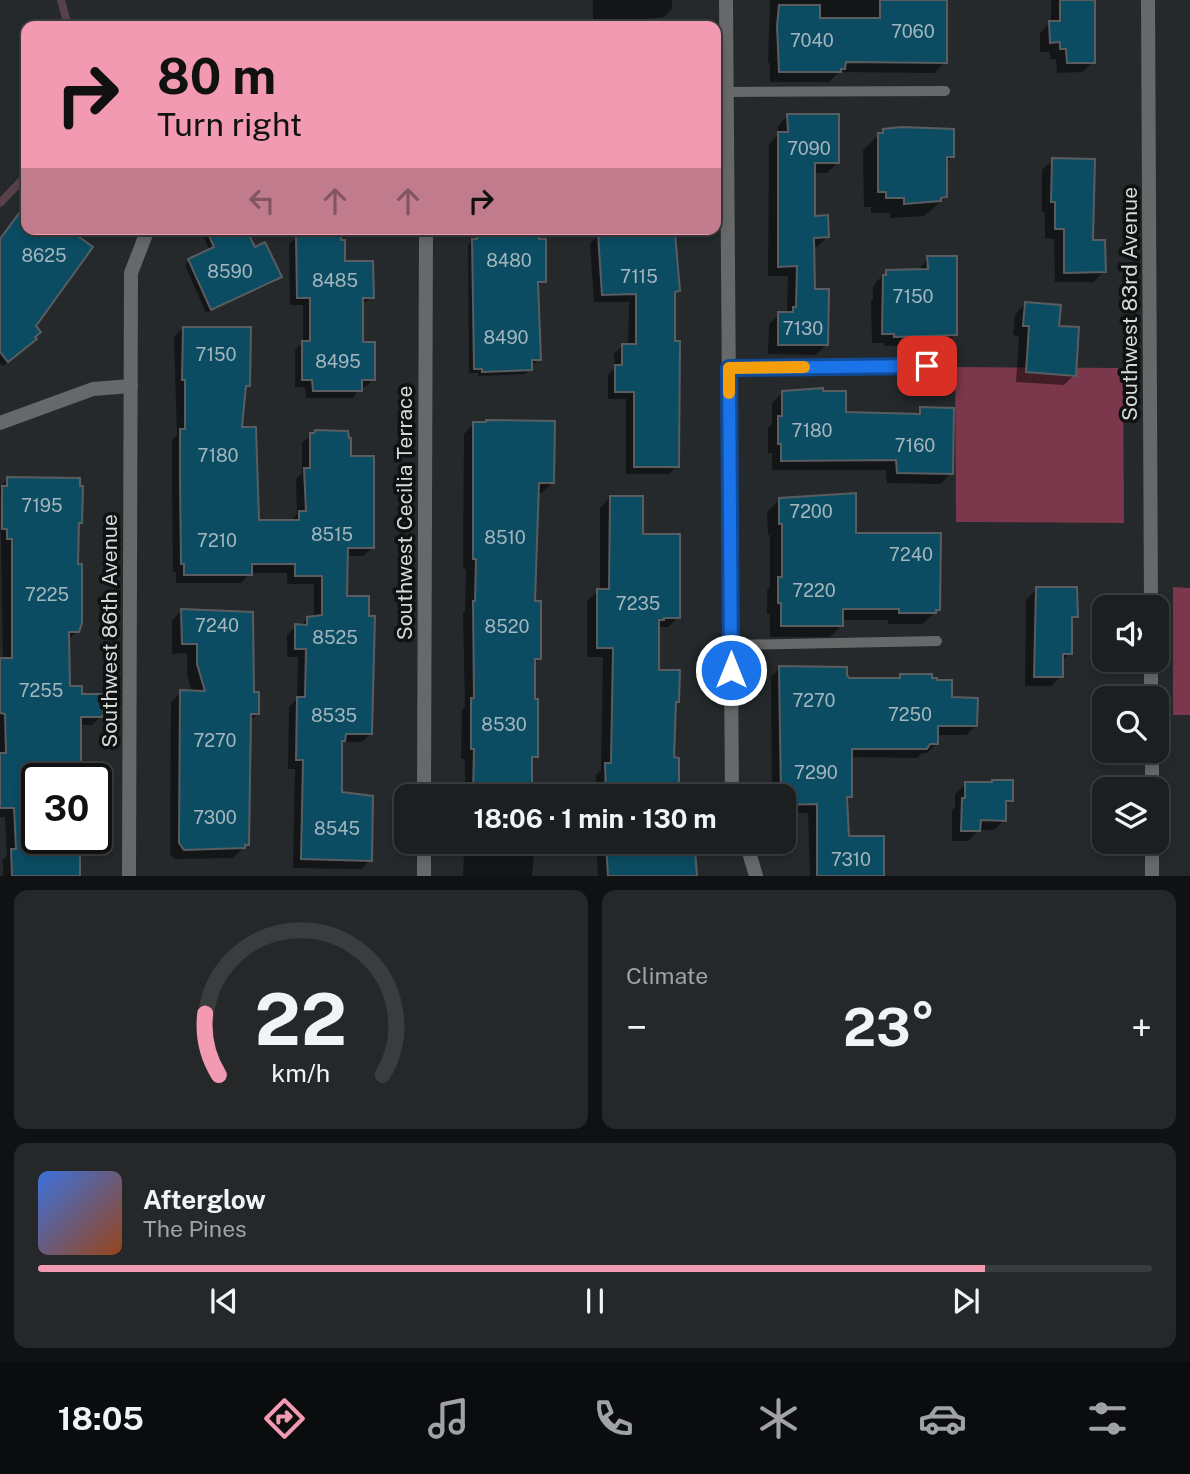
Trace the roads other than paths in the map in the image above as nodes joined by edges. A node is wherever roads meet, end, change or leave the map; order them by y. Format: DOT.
graph roads {
  1 [pos="726,0"];
  2 [pos="1149,0"];
  3 [pos="945,91"];
  4 [pos="727,92"];
  5 [pos="722,170"];
  6 [pos="146,235"];
  7 [pos="426,235"];
  8 [pos="927,366"];
  9 [pos="729,368"];
  10 [pos="131,386"];
  11 [pos="0,423"];
  12 [pos="1151,595"];
  13 [pos="937,641"];
  14 [pos="731,645"];
  15 [pos="424,784"];
  16 [pos="732,784"];
  17 [pos="424,854"];
  18 [pos="750,854"];
  19 [pos="1152,854"];
  20 [pos="129,876"];
  21 [pos="424,876"];
  22 [pos="756,876"];
  23 [pos="1152,876"];
  1 -- 4 [label="street"];
  2 -- 12 [label="street, Southwest 83rd Avenue"];
  3 -- 4 [label="lane"];
  4 -- 5 [label="street"];
  5 -- 9 [label="street"];
  6 -- 10 [label="street, Southwest 86th Avenue"];
  7 -- 15 [label="street, Southwest Cecilia Terrace"];
  8 -- 9 [label="lane"];
  9 -- 14 [label="street"];
  10 -- 11 [label="street"];
  10 -- 20 [label="street, Southwest 86th Avenue"];
  13 -- 14 [label="lane"];
  14 -- 16 [label="street"];
  17 -- 21 [label="street"];
  18 -- 22 [label="street"];
  19 -- 23 [label="street"];
}
